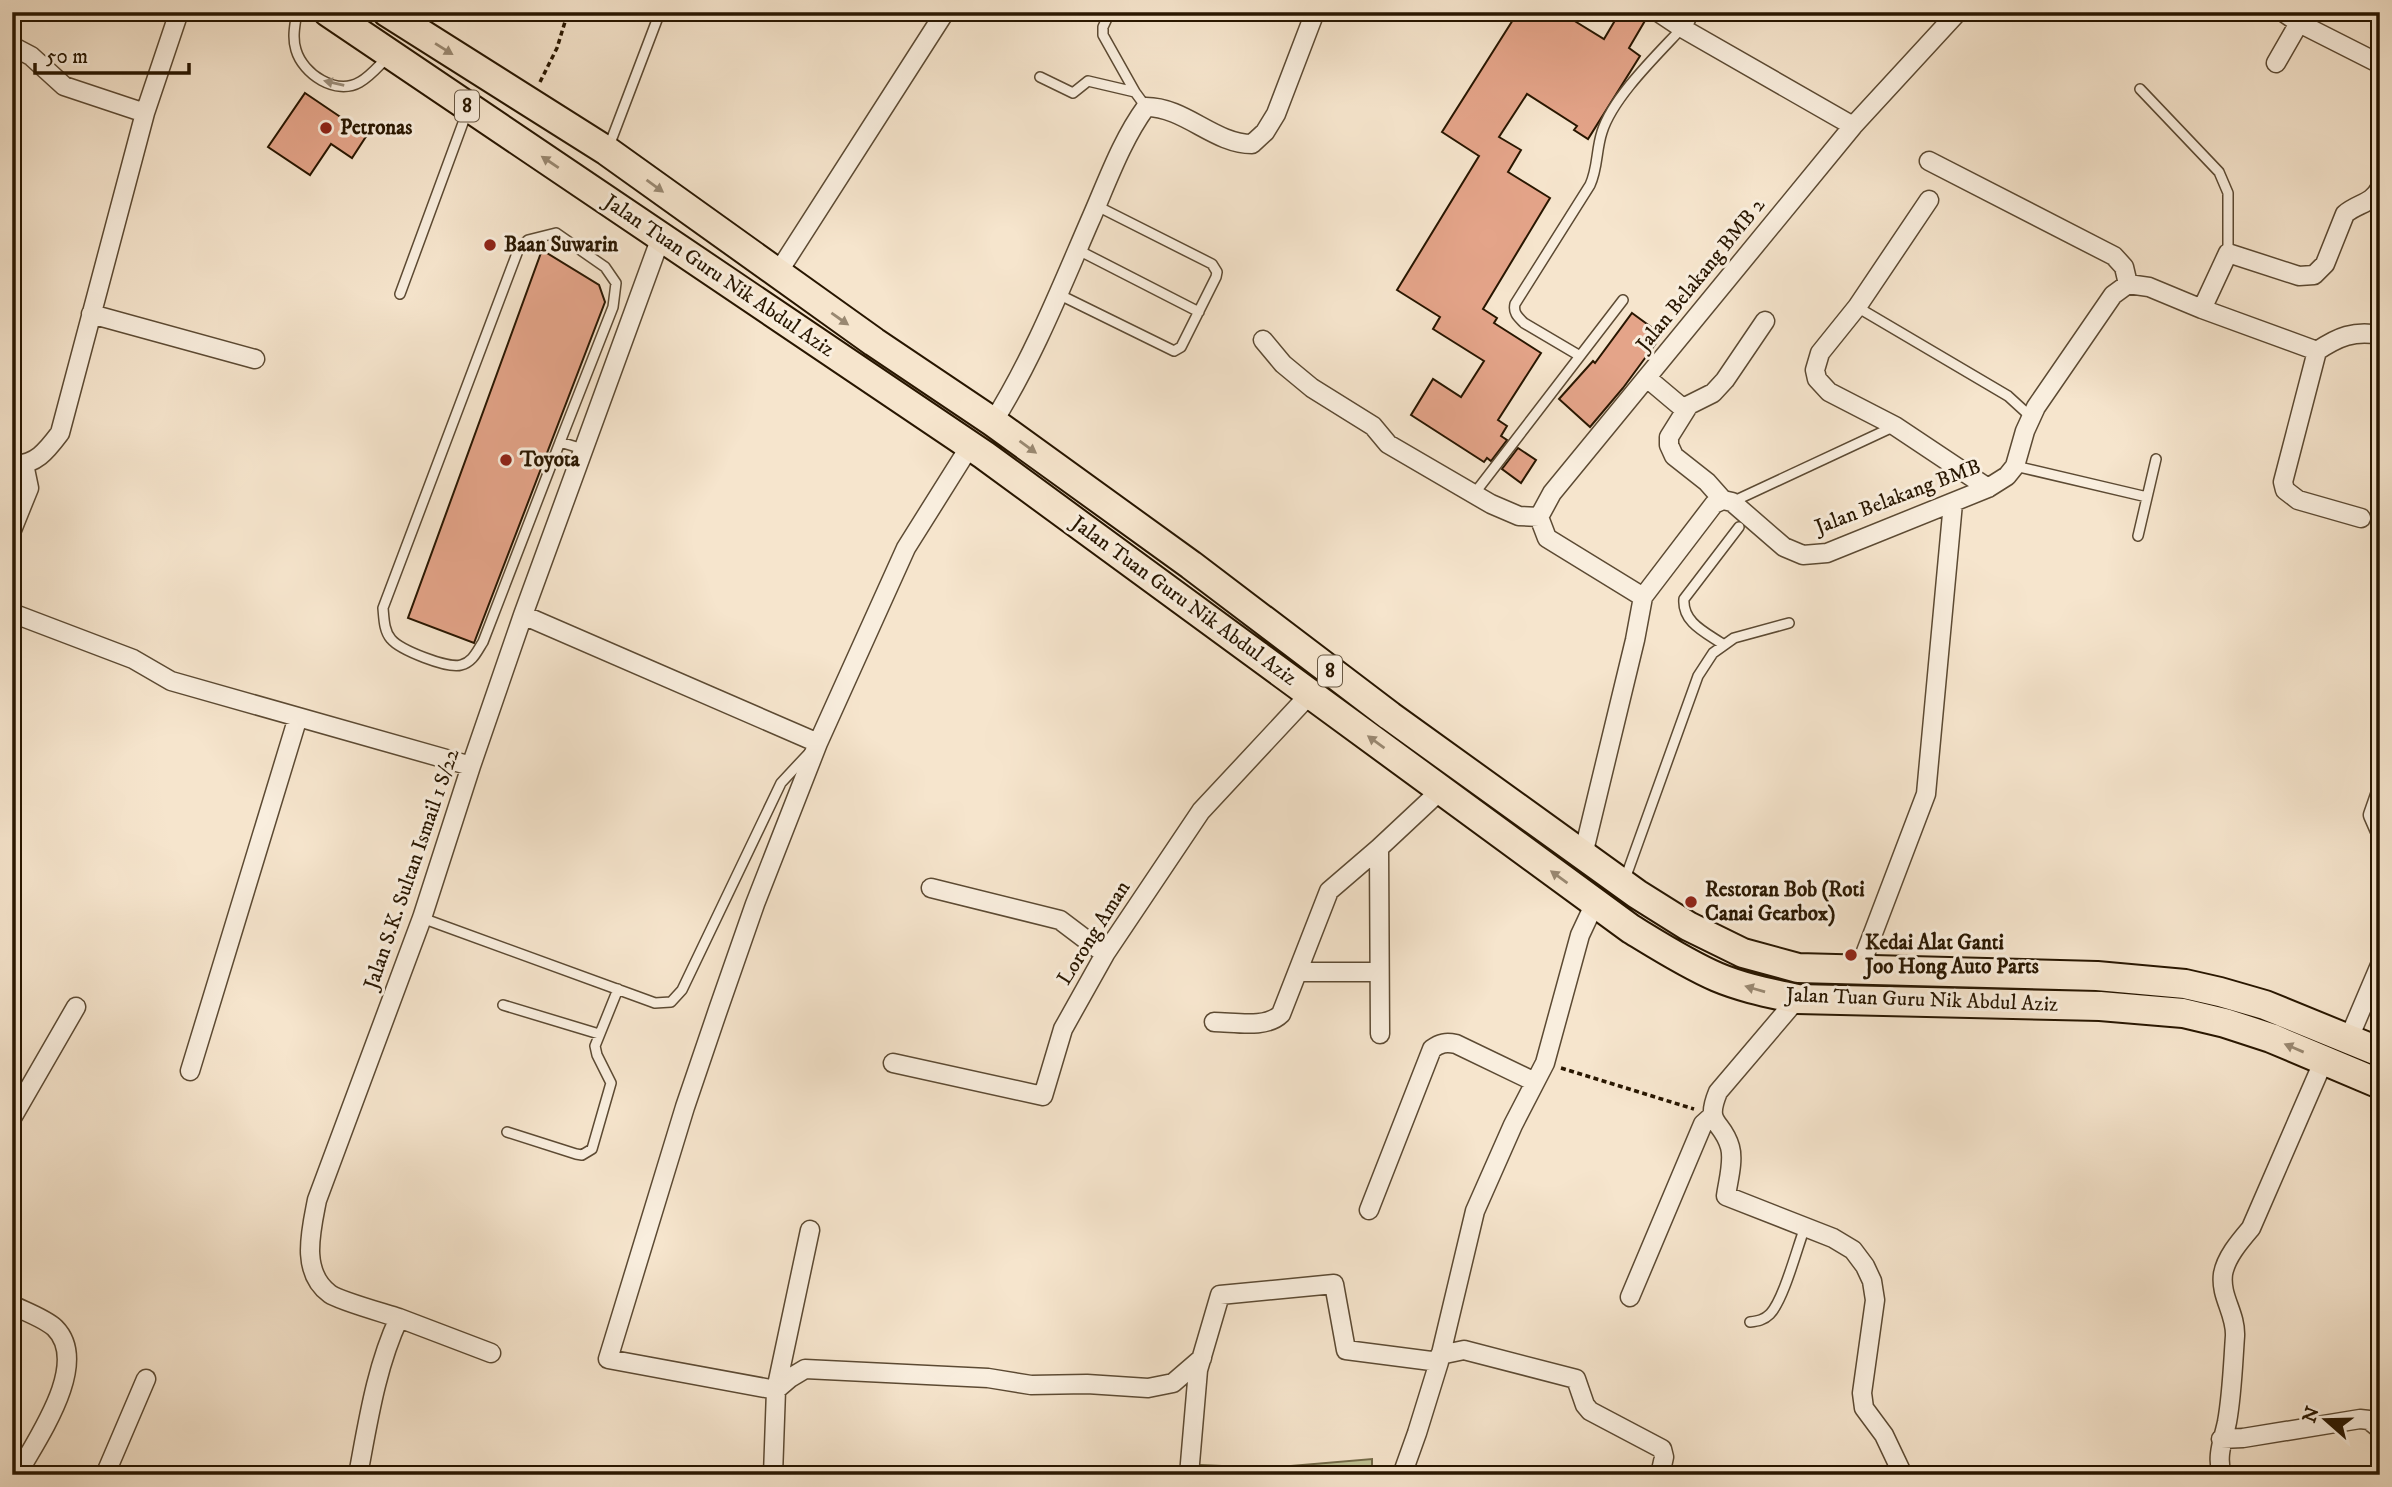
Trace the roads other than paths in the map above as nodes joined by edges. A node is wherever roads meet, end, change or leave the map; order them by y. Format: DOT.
graph roads {
  1 [pos="179,12"];
  2 [pos="297,12"];
  3 [pos="328,12"];
  4 [pos="387,12"];
  5 [pos="660,12"];
  6 [pos="945,12"];
  7 [pos="1110,12"];
  8 [pos="1315,12"];
  9 [pos="1658,12"];
  10 [pos="1958,12"];
  11 [pos="2283,12"];
  12 [pos="1685,20"];
  13 [pos="2299,23"];
  14 [pos="12,46"];
  15 [pos="391,55"];
  16 [pos="2276,63"];
  17 [pos="2380,64"];
  18 [pos="1040,78"];
  19 [pos="2140,89"];
  20 [pos="1135,92"];
  21 [pos="469,107"];
  22 [pos="1146,107"];
  23 [pos="145,113"];
  24 [pos="1853,126"];
  25 [pos="615,157"];
  26 [pos="1928,160"];
  27 [pos="2380,188"];
  28 [pos="607,200"];
  29 [pos="1929,200"];
  30 [pos="1097,206"];
  31 [pos="661,237"];
  32 [pos="1078,250"];
  33 [pos="2228,253"];
  34 [pos="778,274"];
  35 [pos="2128,284"];
  36 [pos="400,294"];
  37 [pos="1058,294"];
  38 [pos="1623,300"];
  39 [pos="1857,307"];
  40 [pos="2202,309"];
  41 [pos="1199,312"];
  42 [pos="91,314"];
  43 [pos="1765,321"];
  44 [pos="2380,335"];
  45 [pos="1264,340"];
  46 [pos="2317,351"];
  47 [pos="1580,356"];
  48 [pos="255,359"];
  49 [pos="1647,378"];
  50 [pos="1685,410"];
  51 [pos="2031,417"];
  52 [pos="993,422"];
  53 [pos="1895,426"];
  54 [pos="560,442"];
  55 [pos="970,446"];
  56 [pos="583,449"];
  57 [pos="2156,459"];
  58 [pos="18,464"];
  59 [pos="2015,466"];
  60 [pos="1988,488"];
  61 [pos="1474,494"];
  62 [pos="2147,497"];
  63 [pos="1728,501"];
  64 [pos="1953,503"];
  65 [pos="1539,517"];
  66 [pos="2361,518"];
  67 [pos="1739,527"];
  68 [pos="12,530"];
  69 [pos="2138,536"];
  70 [pos="1191,565"];
  71 [pos="1174,594"];
  72 [pos="1643,597"];
  73 [pos="12,613"];
  74 [pos="523,615"];
  75 [pos="1789,623"];
  76 [pos="1724,645"];
  77 [pos="1310,694"];
  78 [pos="298,717"];
  79 [pos="818,743"];
  80 [pos="471,766"];
  81 [pos="1441,790"];
  82 [pos="2380,795"];
  83 [pos="2380,831"];
  84 [pos="1378,848"];
  85 [pos="1583,855"];
  86 [pos="1623,884"];
  87 [pos="931,888"];
  88 [pos="1595,903"];
  89 [pos="422,918"];
  90 [pos="1105,954"];
  91 [pos="2380,965"];
  92 [pos="1859,970"];
  93 [pos="1298,972"];
  94 [pos="1379,972"];
  95 [pos="618,989"];
  96 [pos="1797,999"];
  97 [pos="503,1005"];
  98 [pos="76,1007"];
  99 [pos="1214,1022"];
  100 [pos="599,1034"];
  101 [pos="1380,1034"];
  102 [pos="2349,1038"];
  103 [pos="2380,1052"];
  104 [pos="2325,1060"];
  105 [pos="893,1063"];
  106 [pos="190,1071"];
  107 [pos="1535,1082"];
  108 [pos="2380,1084"];
  109 [pos="1713,1115"];
  110 [pos="12,1118"];
  111 [pos="508,1132"];
  112 [pos="1370,1210"];
  113 [pos="1805,1227"];
  114 [pos="810,1230"];
  115 [pos="1630,1297"];
  116 [pos="12,1305"];
  117 [pos="399,1318"];
  118 [pos="1750,1322"];
  119 [pos="491,1353"];
  120 [pos="1202,1358"];
  121 [pos="1439,1358"];
  122 [pos="146,1379"];
  123 [pos="776,1390"];
  124 [pos="2380,1429"];
  125 [pos="2221,1439"];
  126 [pos="17,1475"];
  127 [pos="105,1475"];
  128 [pos="358,1475"];
  129 [pos="773,1475"];
  130 [pos="1189,1475"];
  131 [pos="1402,1475"];
  132 [pos="1660,1475"];
  133 [pos="1903,1475"];
  134 [pos="2222,1475"];
  1 -- 23 [label="street"];
  15 -- 2 [label="lane, one-way"];
  3 -- 15 [label="main road, Jalan Tuan Guru Nik Abdul Aziz / 8"];
  4 -- 25 [label="main road, Jalan Tuan Guru Nik Abdul Aziz / 8, one-way"];
  5 -- 25 [label="lane"];
  6 -- 34 [label="street"];
  7 -- 20 [label="lane"];
  8 -- 22 [label="street"];
  9 -- 12 [label="street"];
  10 -- 24 [label="street, Jalan Belakang BMB 2"];
  11 -- 13 [label="street"];
  12 -- 24 [label="street"];
  12 -- 47 [label="lane"];
  13 -- 16 [label="street"];
  13 -- 17 [label="street"];
  14 -- 23 [label="street"];
  15 -- 21 [label="main road, Jalan Tuan Guru Nik Abdul Aziz / 8"];
  18 -- 20 [label="lane"];
  19 -- 33 [label="lane"];
  20 -- 22 [label="lane"];
  28 -- 21 [label="main road, Jalan Tuan Guru Nik Abdul Aziz / 8, one-way"];
  21 -- 36 [label="lane"];
  22 -- 30 [label="street"];
  23 -- 42 [label="street"];
  24 -- 49 [label="street, Jalan Belakang BMB 2"];
  25 -- 28 [label="main road"];
  25 -- 34 [label="main road, Jalan Tuan Guru Nik Abdul Aziz / 8, one-way"];
  26 -- 35 [label="street"];
  27 -- 33 [label="street"];
  28 -- 31 [label="main road, Jalan Tuan Guru Nik Abdul Aziz / 8"];
  29 -- 39 [label="street"];
  30 -- 32 [label="street"];
  30 -- 41 [label="lane"];
  31 -- 55 [label="main road, Jalan Tuan Guru Nik Abdul Aziz / 8"];
  31 -- 56 [label="street, Jalan S.K. Sultan Ismail 1 S/22"];
  32 -- 37 [label="street"];
  32 -- 41 [label="lane"];
  33 -- 40 [label="street"];
  34 -- 52 [label="main road, Jalan Tuan Guru Nik Abdul Aziz / 8, one-way"];
  35 -- 40 [label="street"];
  35 -- 51 [label="street"];
  37 -- 41 [label="lane"];
  37 -- 52 [label="street"];
  38 -- 47 [label="lane"];
  39 -- 51 [label="lane"];
  39 -- 53 [label="street"];
  40 -- 46 [label="street"];
  42 -- 48 [label="street"];
  42 -- 58 [label="street"];
  43 -- 50 [label="street"];
  44 -- 46 [label="street"];
  45 -- 61 [label="street"];
  46 -- 66 [label="street"];
  47 -- 61 [label="lane"];
  49 -- 50 [label="street"];
  49 -- 65 [label="street, Jalan Belakang BMB 2"];
  50 -- 63 [label="street, Jalan Belakang BMB"];
  51 -- 59 [label="street"];
  52 -- 70 [label="main road, Jalan Tuan Guru Nik Abdul Aziz / 8, one-way"];
  53 -- 60 [label="street"];
  53 -- 63 [label="lane"];
  54 -- 54 [label="lane"];
  54 -- 56 [label="lane"];
  55 -- 71 [label="main road, Jalan Tuan Guru Nik Abdul Aziz / 8"];
  55 -- 79 [label="street"];
  56 -- 74 [label="street, Jalan S.K. Sultan Ismail 1 S/22"];
  57 -- 62 [label="lane"];
  58 -- 68 [label="street"];
  59 -- 60 [label="street, Jalan Belakang BMB"];
  59 -- 62 [label="lane"];
  60 -- 64 [label="street, Jalan Belakang BMB"];
  61 -- 65 [label="street"];
  62 -- 69 [label="lane"];
  63 -- 64 [label="street, Jalan Belakang BMB"];
  63 -- 72 [label="street"];
  64 -- 92 [label="street"];
  65 -- 72 [label="street"];
  67 -- 76 [label="lane"];
  70 -- 71 [label="main road"];
  70 -- 85 [label="main road, Jalan Tuan Guru Nik Abdul Aziz / 8"];
  71 -- 77 [label="main road, Jalan Tuan Guru Nik Abdul Aziz / 8"];
  72 -- 85 [label="street"];
  73 -- 78 [label="street"];
  74 -- 79 [label="street"];
  74 -- 80 [label="street, Jalan S.K. Sultan Ismail 1 S/22"];
  75 -- 76 [label="lane"];
  76 -- 86 [label="lane"];
  81 -- 77 [label="main road, Jalan Tuan Guru Nik Abdul Aziz / 8, one-way"];
  77 -- 90 [label="street, Lorong Aman"];
  78 -- 80 [label="street"];
  78 -- 106 [label="street"];
  79 -- 95 [label="lane"];
  79 -- 123 [label="street"];
  80 -- 89 [label="street, Jalan S.K. Sultan Ismail 1 S/22"];
  81 -- 84 [label="street"];
  88 -- 81 [label="main road, Jalan Tuan Guru Nik Abdul Aziz / 8, one-way"];
  82 -- 83 [label="street"];
  84 -- 93 [label="street"];
  84 -- 94 [label="street"];
  85 -- 86 [label="main road, Jalan Tuan Guru Nik Abdul Aziz / 8"];
  86 -- 92 [label="main road, Jalan Tuan Guru Nik Abdul Aziz / 8"];
  87 -- 90 [label="street"];
  96 -- 88 [label="main road, Jalan Tuan Guru Nik Abdul Aziz / 8, one-way"];
  88 -- 107 [label="street"];
  89 -- 95 [label="lane"];
  89 -- 117 [label="street, Jalan S.K. Sultan Ismail 1 S/22"];
  90 -- 105 [label="street, Lorong Aman"];
  91 -- 102 [label="street"];
  92 -- 102 [label="main road, Jalan Tuan Guru Nik Abdul Aziz / 8"];
  93 -- 94 [label="street"];
  93 -- 99 [label="street"];
  94 -- 101 [label="street"];
  95 -- 100 [label="lane"];
  104 -- 96 [label="main road, Jalan Tuan Guru Nik Abdul Aziz / 8, one-way"];
  96 -- 109 [label="street"];
  97 -- 100 [label="lane"];
  98 -- 110 [label="street"];
  100 -- 111 [label="lane"];
  102 -- 103 [label="main road, Jalan Tuan Guru Nik Abdul Aziz / 8"];
  104 -- 108 [label="main road, Jalan Tuan Guru Nik Abdul Aziz / 8"];
  104 -- 125 [label="street"];
  107 -- 112 [label="street"];
  107 -- 121 [label="street"];
  109 -- 113 [label="street"];
  109 -- 115 [label="street"];
  113 -- 118 [label="lane"];
  113 -- 133 [label="street"];
  114 -- 123 [label="street"];
  116 -- 126 [label="street"];
  117 -- 119 [label="street, Jalan S.K. Sultan Ismail 1 S/22"];
  117 -- 128 [label="street"];
  120 -- 121 [label="street"];
  120 -- 123 [label="street"];
  120 -- 130 [label="street"];
  121 -- 131 [label="street"];
  121 -- 132 [label="street"];
  122 -- 127 [label="street"];
  123 -- 129 [label="street"];
  124 -- 125 [label="street"];
  125 -- 134 [label="street"];
}
